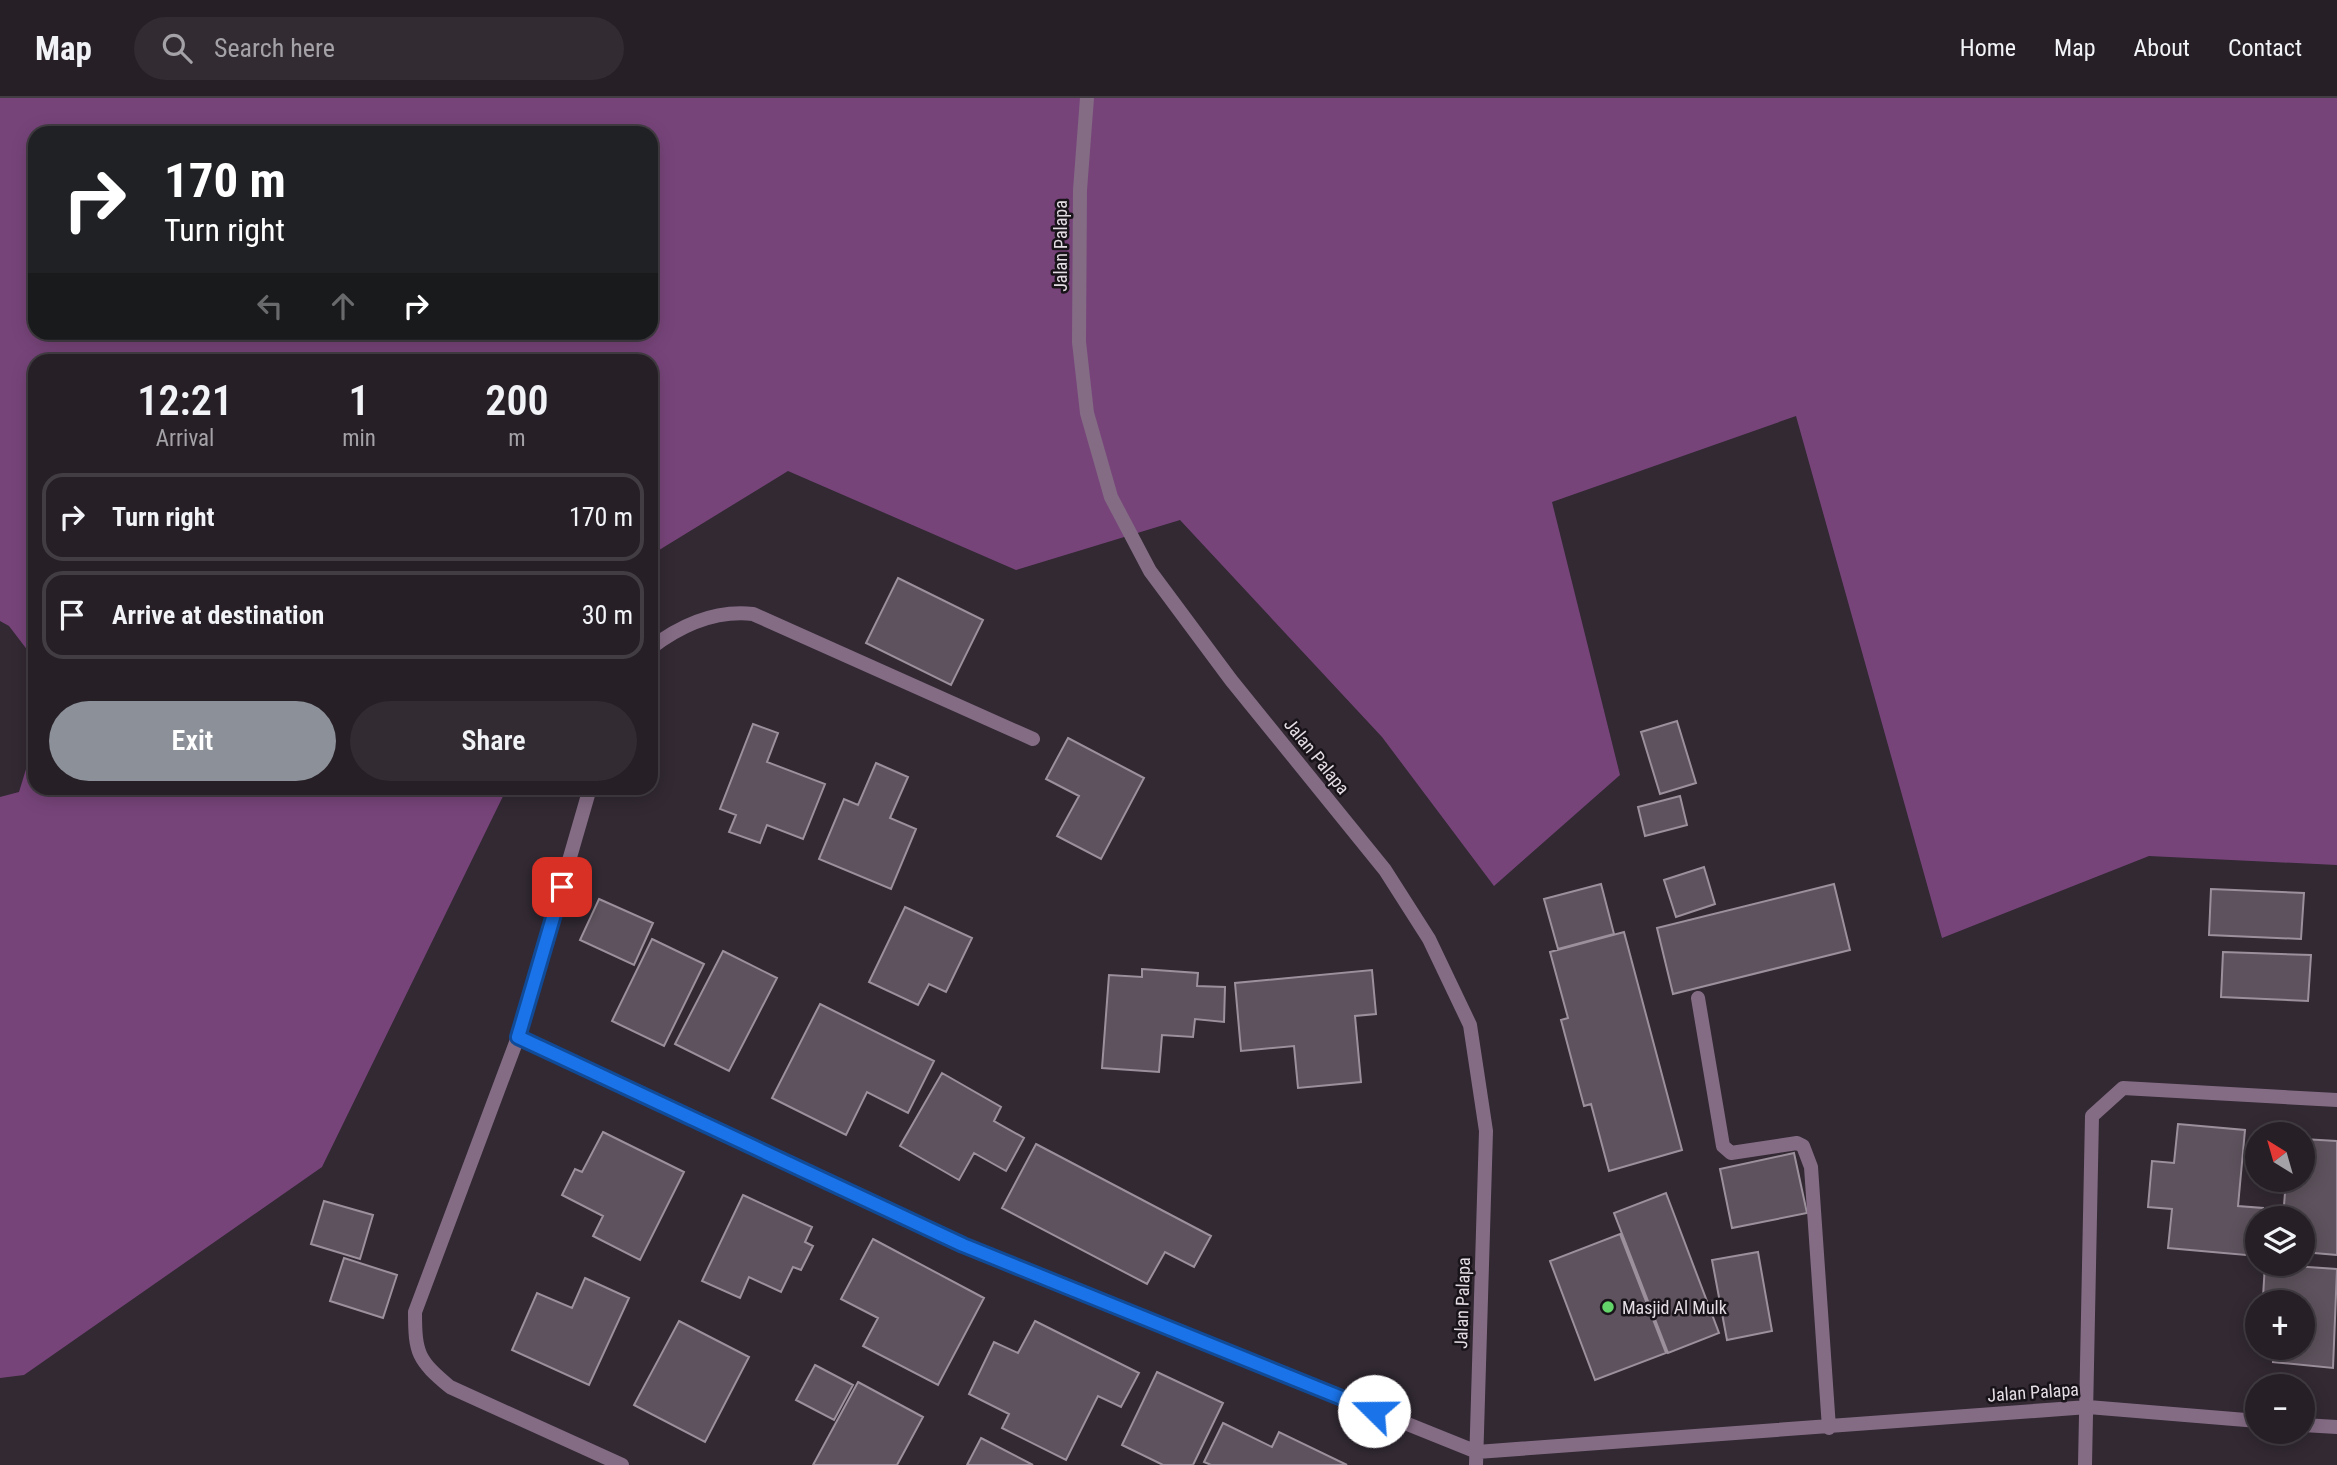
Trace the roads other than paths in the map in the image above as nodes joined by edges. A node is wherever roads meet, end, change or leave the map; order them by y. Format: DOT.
graph roads {
  1 [pos="1087,98"];
  2 [pos="658,644"];
  3 [pos="1033,739"];
  4 [pos="588,795"];
  5 [pos="1698,998"];
  6 [pos="518,1037"];
  7 [pos="2337,1100"];
  8 [pos="2088,1407"];
  9 [pos="2245,1420"];
  10 [pos="2315,1426"];
  11 [pos="2337,1427"];
  12 [pos="1829,1428"];
  13 [pos="1476,1458"];
  14 [pos="622,1465"];
  15 [pos="2085,1465"];
  1 -- 13 [label="street, Jalan Palapa"];
  2 -- 3 [label="street"];
  4 -- 6 [label="street"];
  5 -- 12 [label="street"];
  6 -- 13 [label="street, Jalan Palapa"];
  6 -- 14 [label="street"];
  7 -- 8 [label="street"];
  8 -- 9 [label="street, Jalan Palapa"];
  8 -- 12 [label="street, Jalan Palapa"];
  8 -- 15 [label="street"];
  10 -- 11 [label="street"];
  12 -- 13 [label="street, Jalan Palapa"];
}
